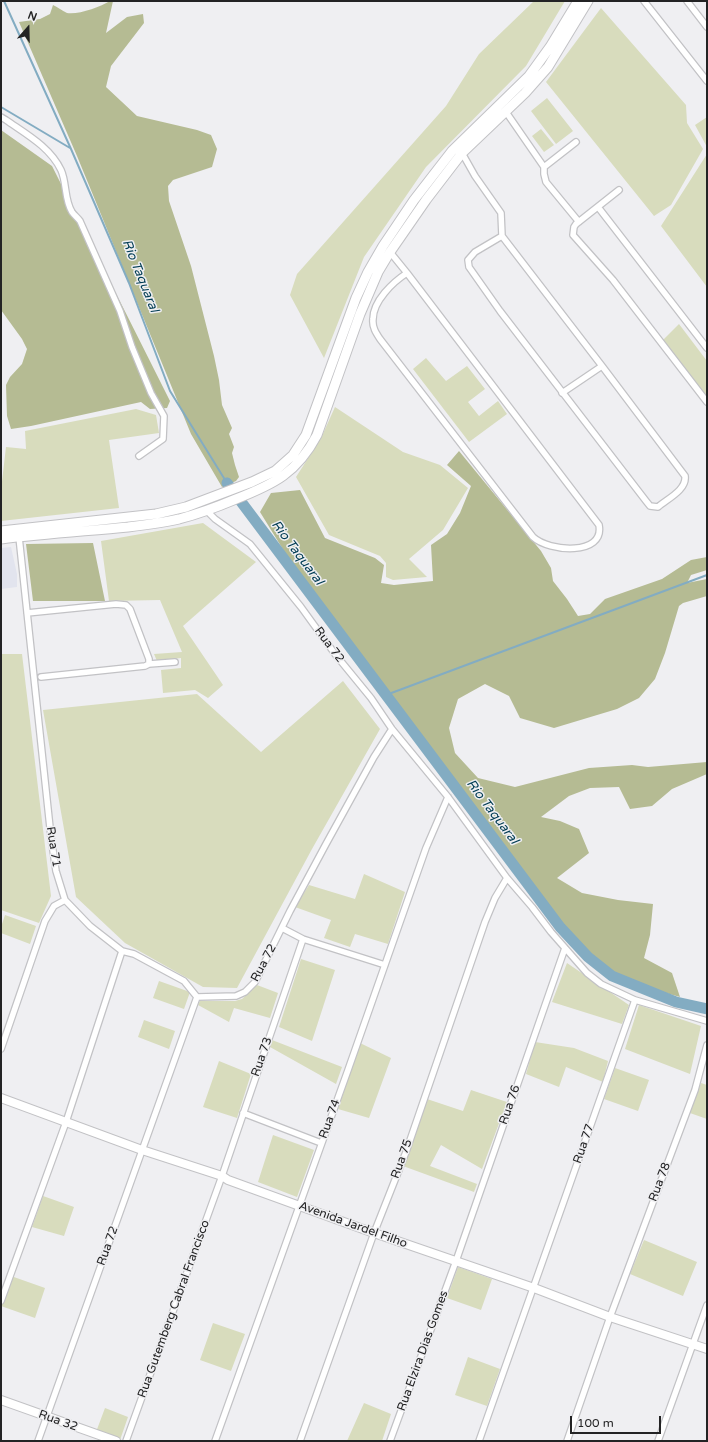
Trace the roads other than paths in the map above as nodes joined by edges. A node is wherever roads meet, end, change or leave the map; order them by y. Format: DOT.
graph roads {
  1 [pos="578,1"];
  2 [pos="588,1"];
  3 [pos="644,1"];
  4 [pos="687,1"];
  5 [pos="707,27"];
  6 [pos="707,81"];
  7 [pos="506,112"];
  8 [pos="1,118"];
  9 [pos="576,142"];
  10 [pos="462,153"];
  11 [pos="544,167"];
  12 [pos="619,190"];
  13 [pos="598,207"];
  14 [pos="579,222"];
  15 [pos="502,236"];
  16 [pos="390,252"];
  17 [pos="407,273"];
  18 [pos="707,348"];
  19 [pos="602,366"];
  20 [pos="562,393"];
  21 [pos="707,402"];
  22 [pos="139,456"];
  23 [pos="207,511"];
  24 [pos="1,531"];
  25 [pos="19,537"];
  26 [pos="1,539"];
  27 [pos="27,613"];
  28 [pos="175,662"];
  29 [pos="149,664"];
  30 [pos="41,677"];
  31 [pos="392,730"];
  32 [pos="448,797"];
  33 [pos="507,878"];
  34 [pos="65,900"];
  35 [pos="282,928"];
  36 [pos="303,939"];
  37 [pos="565,948"];
  38 [pos="122,951"];
  39 [pos="385,965"];
  40 [pos="197,997"];
  41 [pos="634,1000"];
  42 [pos="707,1021"];
  43 [pos="707,1046"];
  44 [pos="1,1049"];
  45 [pos="1,1098"];
  46 [pos="243,1114"];
  47 [pos="66,1122"];
  48 [pos="321,1143"];
  49 [pos="142,1150"];
  50 [pos="222,1176"];
  51 [pos="299,1205"];
  52 [pos="374,1233"];
  53 [pos="456,1261"];
  54 [pos="534,1288"];
  55 [pos="1,1301"];
  56 [pos="707,1305"];
  57 [pos="610,1317"];
  58 [pos="693,1344"];
  59 [pos="707,1349"];
  60 [pos="1,1400"];
  61 [pos="47,1417"];
  62 [pos="38,1441"];
  63 [pos="116,1441"];
  64 [pos="126,1441"];
  65 [pos="215,1441"];
  66 [pos="300,1441"];
  67 [pos="390,1441"];
  68 [pos="479,1441"];
  69 [pos="567,1441"];
  70 [pos="658,1441"];
  1 -- 24 [label="main road"];
  2 -- 7 [label="main road"];
  3 -- 6 [label="street"];
  4 -- 5 [label="street"];
  7 -- 10 [label="main road"];
  7 -- 11 [label="street"];
  8 -- 22 [label="street"];
  9 -- 11 [label="street"];
  10 -- 15 [label="street"];
  10 -- 16 [label="main road"];
  11 -- 14 [label="street"];
  12 -- 13 [label="street"];
  13 -- 14 [label="street"];
  13 -- 18 [label="street"];
  14 -- 21 [label="street"];
  15 -- 19 [label="street"];
  15 -- 20 [label="street"];
  16 -- 17 [label="street"];
  16 -- 23 [label="main road"];
  17 -- 17 [label="street"];
  19 -- 20 [label="street"];
  19 -- 20 [label="street"];
  23 -- 25 [label="main road"];
  23 -- 31 [label="street, Rua 72"];
  25 -- 26 [label="main road"];
  25 -- 27 [label="street, Rua 71"];
  27 -- 29 [label="street"];
  27 -- 34 [label="street, Rua 71"];
  28 -- 29 [label="street"];
  29 -- 30 [label="street"];
  31 -- 32 [label="street"];
  31 -- 35 [label="street, Rua 72"];
  32 -- 33 [label="street"];
  32 -- 39 [label="street, Rua 74"];
  33 -- 37 [label="street"];
  33 -- 52 [label="street, Rua 75"];
  34 -- 38 [label="street, Rua 71"];
  34 -- 44 [label="street"];
  35 -- 36 [label="street"];
  35 -- 40 [label="street, Rua 72"];
  36 -- 39 [label="street"];
  36 -- 46 [label="street, Rua 73"];
  37 -- 41 [label="street"];
  37 -- 53 [label="street, Rua 76"];
  38 -- 40 [label="street, Rua 71"];
  38 -- 47 [label="street"];
  39 -- 48 [label="street, Rua 74"];
  40 -- 49 [label="street, Rua 72"];
  41 -- 42 [label="street"];
  41 -- 54 [label="street, Rua 77"];
  43 -- 57 [label="street, Rua 78"];
  45 -- 47 [label="main road, Avenida Jardel Filho"];
  46 -- 48 [label="street"];
  46 -- 50 [label="street, Rua 73"];
  47 -- 49 [label="main road, Avenida Jardel Filho"];
  47 -- 55 [label="street"];
  48 -- 51 [label="street, Rua 74"];
  49 -- 50 [label="main road, Avenida Jardel Filho"];
  49 -- 61 [label="street, Rua 72"];
  50 -- 51 [label="main road, Avenida Jardel Filho"];
  50 -- 64 [label="street, Rua Gutemberg Cabral Francisco"];
  51 -- 52 [label="main road, Avenida Jardel Filho"];
  51 -- 65 [label="street, Rua 74"];
  52 -- 53 [label="main road, Avenida Jardel Filho"];
  52 -- 66 [label="street, Rua 75"];
  53 -- 54 [label="main road, Avenida Jardel Filho"];
  53 -- 67 [label="street, Rua Elzira Dias Gomes"];
  54 -- 57 [label="main road, Avenida Jardel Filho"];
  54 -- 68 [label="street, Rua 77"];
  56 -- 58 [label="street"];
  57 -- 58 [label="main road, Avenida Jardel Filho"];
  57 -- 69 [label="street, Rua 78"];
  58 -- 59 [label="main road, Avenida Jardel Filho"];
  58 -- 70 [label="street"];
  60 -- 61 [label="main road, Rua 32"];
  61 -- 62 [label="street, Rua 72"];
  61 -- 63 [label="main road, Rua 32"];
}
